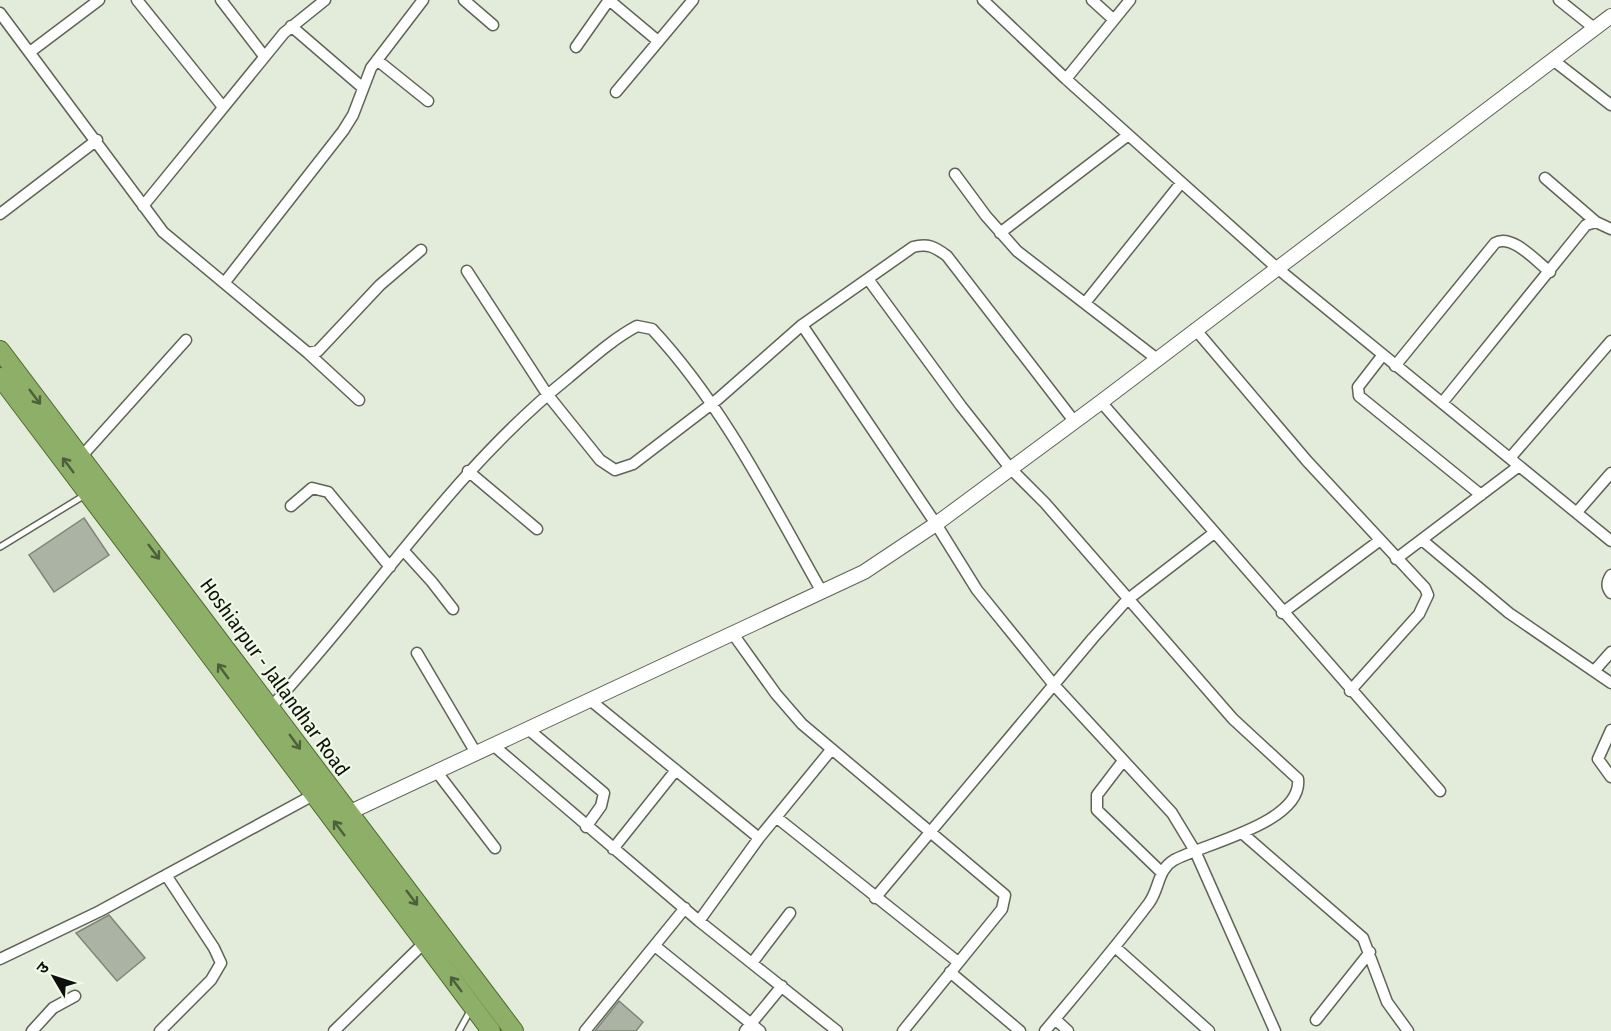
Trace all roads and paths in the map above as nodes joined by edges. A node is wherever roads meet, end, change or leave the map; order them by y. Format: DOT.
graph roads {
  1 [pos="99,0"];
  2 [pos="137,0"];
  3 [pos="221,0"];
  4 [pos="325,0"];
  5 [pos="423,0"];
  6 [pos="464,0"];
  7 [pos="609,0"];
  8 [pos="693,0"];
  9 [pos="983,0"];
  10 [pos="1092,0"];
  11 [pos="1130,0"];
  12 [pos="1559,0"];
  13 [pos="0,13"];
  14 [pos="1611,16"];
  15 [pos="1114,20"];
  16 [pos="493,25"];
  17 [pos="291,26"];
  18 [pos="1594,28"];
  19 [pos="658,41"];
  20 [pos="576,47"];
  21 [pos="30,52"];
  22 [pos="264,56"];
  23 [pos="377,60"];
  24 [pos="1553,60"];
  25 [pos="1066,79"];
  26 [pos="363,88"];
  27 [pos="616,92"];
  28 [pos="428,101"];
  29 [pos="1611,105"];
  30 [pos="223,107"];
  31 [pos="1127,136"];
  32 [pos="97,140"];
  33 [pos="955,174"];
  34 [pos="1545,178"];
  35 [pos="1181,183"];
  36 [pos="143,206"];
  37 [pos="0,214"];
  38 [pos="1596,222"];
  39 [pos="1611,229"];
  40 [pos="1000,232"];
  41 [pos="421,250"];
  42 [pos="1277,268"];
  43 [pos="467,271"];
  44 [pos="1550,272"];
  45 [pos="868,279"];
  46 [pos="225,282"];
  47 [pos="1085,303"];
  48 [pos="802,325"];
  49 [pos="1195,329"];
  50 [pos="186,340"];
  51 [pos="1611,341"];
  52 [pos="0,350"];
  53 [pos="308,353"];
  54 [pos="1382,356"];
  55 [pos="1157,359"];
  56 [pos="1395,366"];
  57 [pos="0,377"];
  58 [pos="547,394"];
  59 [pos="359,400"];
  60 [pos="1101,402"];
  61 [pos="1442,403"];
  62 [pos="711,404"];
  63 [pos="1074,421"];
  64 [pos="81,457"];
  65 [pos="1514,462"];
  66 [pos="1010,468"];
  67 [pos="468,471"];
  68 [pos="1611,473"];
  69 [pos="88,493"];
  70 [pos="1481,495"];
  71 [pos="291,506"];
  72 [pos="1577,512"];
  73 [pos="936,524"];
  74 [pos="537,529"];
  75 [pos="1214,533"];
  76 [pos="1422,540"];
  77 [pos="1379,541"];
  78 [pos="1611,541"];
  79 [pos="0,547"];
  80 [pos="403,550"];
  81 [pos="1396,559"];
  82 [pos="390,567"];
  83 [pos="1611,575"];
  84 [pos="822,592"];
  85 [pos="1611,593"];
  86 [pos="1127,600"];
  87 [pos="453,609"];
  88 [pos="1282,613"];
  89 [pos="733,634"];
  90 [pos="417,652"];
  91 [pos="1611,652"];
  92 [pos="1595,670"];
  93 [pos="1611,683"];
  94 [pos="1054,686"];
  95 [pos="1350,691"];
  96 [pos="590,700"];
  97 [pos="270,708"];
  98 [pos="528,729"];
  99 [pos="1611,730"];
  100 [pos="493,745"];
  101 [pos="831,750"];
  102 [pos="476,753"];
  103 [pos="1123,761"];
  104 [pos="676,770"];
  105 [pos="436,771"];
  106 [pos="1611,777"];
  107 [pos="320,791"];
  108 [pos="1440,792"];
  109 [pos="348,813"];
  110 [pos="776,817"];
  111 [pos="586,827"];
  112 [pos="932,832"];
  113 [pos="1242,833"];
  114 [pos="759,838"];
  115 [pos="361,844"];
  116 [pos="495,848"];
  117 [pos="614,849"];
  118 [pos="1194,851"];
  119 [pos="1161,872"];
  120 [pos="165,875"];
  121 [pos="875,898"];
  122 [pos="685,908"];
  123 [pos="790,913"];
  124 [pos="699,921"];
  125 [pos="424,943"];
  126 [pos="655,946"];
  127 [pos="1115,947"];
  128 [pos="1370,952"];
  129 [pos="0,959"];
  130 [pos="958,962"];
  131 [pos="752,963"];
  132 [pos="950,972"];
  133 [pos="782,987"];
  134 [pos="75,996"];
  135 [pos="472,1006"];
  136 [pos="1055,1019"];
  137 [pos="1316,1020"];
  138 [pos="752,1028"];
  139 [pos="32,1031"];
  140 [pos="160,1031"];
  141 [pos="334,1031"];
  142 [pos="459,1031"];
  143 [pos="491,1031"];
  144 [pos="514,1031"];
  145 [pos="585,1031"];
  146 [pos="837,1031"];
  147 [pos="903,1031"];
  148 [pos="1020,1031"];
  149 [pos="1045,1031"];
  150 [pos="1068,1031"];
  151 [pos="1209,1031"];
  152 [pos="1275,1031"];
  153 [pos="1408,1031"];
  1 -- 21 [label="street"];
  2 -- 30 [label="street"];
  3 -- 22 [label="street"];
  4 -- 17 [label="street"];
  5 -- 23 [label="street"];
  6 -- 16 [label="street"];
  7 -- 19 [label="street"];
  7 -- 20 [label="street"];
  8 -- 19 [label="street"];
  9 -- 25 [label="street"];
  10 -- 15 [label="street"];
  11 -- 15 [label="street"];
  12 -- 18 [label="street"];
  13 -- 21 [label="street"];
  14 -- 18 [label="street"];
  15 -- 25 [label="street"];
  17 -- 22 [label="street"];
  17 -- 26 [label="street"];
  18 -- 24 [label="street"];
  19 -- 27 [label="street"];
  21 -- 32 [label="street"];
  22 -- 30 [label="street"];
  23 -- 26 [label="street"];
  23 -- 28 [label="street"];
  24 -- 29 [label="street"];
  24 -- 42 [label="street"];
  25 -- 31 [label="street"];
  26 -- 46 [label="street"];
  30 -- 36 [label="street"];
  31 -- 35 [label="street"];
  31 -- 40 [label="street"];
  32 -- 36 [label="street"];
  32 -- 37 [label="street"];
  33 -- 40 [label="street"];
  34 -- 38 [label="street"];
  35 -- 42 [label="street"];
  35 -- 47 [label="street"];
  36 -- 46 [label="street"];
  38 -- 39 [label="street"];
  38 -- 44 [label="street"];
  40 -- 47 [label="street"];
  41 -- 53 [label="street"];
  42 -- 49 [label="street"];
  42 -- 54 [label="street"];
  43 -- 58 [label="street"];
  44 -- 56 [label="street"];
  44 -- 61 [label="street"];
  45 -- 48 [label="street"];
  45 -- 63 [label="street"];
  45 -- 66 [label="street"];
  46 -- 53 [label="street"];
  47 -- 55 [label="street"];
  48 -- 62 [label="street"];
  48 -- 73 [label="street"];
  49 -- 55 [label="street"];
  49 -- 77 [label="street"];
  50 -- 64 [label="street"];
  51 -- 65 [label="street"];
  52 -- 64 [label="highway, Hoshiarpur - Jallandhar Road, one-way"];
  53 -- 59 [label="street"];
  54 -- 56 [label="street"];
  54 -- 70 [label="street"];
  55 -- 60 [label="street"];
  56 -- 61 [label="street"];
  69 -- 57 [label="highway, Hoshiarpur - Jallandhar Road, one-way"];
  58 -- 62 [label="street"];
  58 -- 62 [label="street"];
  58 -- 67 [label="street"];
  60 -- 63 [label="street"];
  60 -- 75 [label="street"];
  61 -- 65 [label="street"];
  62 -- 84 [label="street"];
  63 -- 66 [label="street"];
  64 -- 97 [label="highway, Hoshiarpur - Jallandhar Road, one-way"];
  65 -- 70 [label="street"];
  65 -- 72 [label="street"];
  66 -- 73 [label="street"];
  66 -- 86 [label="street"];
  67 -- 74 [label="street"];
  67 -- 80 [label="street"];
  68 -- 72 [label="street"];
  69 -- 79 [label="lane"];
  107 -- 69 [label="highway, Hoshiarpur - Jallandhar Road, one-way"];
  70 -- 76 [label="street"];
  71 -- 82 [label="street"];
  72 -- 78 [label="street"];
  73 -- 84 [label="street"];
  73 -- 94 [label="street"];
  75 -- 86 [label="street"];
  75 -- 88 [label="street"];
  76 -- 81 [label="street"];
  76 -- 92 [label="street"];
  77 -- 81 [label="street"];
  77 -- 88 [label="street"];
  80 -- 82 [label="street"];
  80 -- 87 [label="street"];
  81 -- 95 [label="street"];
  82 -- 97 [label="street"];
  83 -- 85 [label="street"];
  84 -- 89 [label="street"];
  86 -- 94 [label="street"];
  86 -- 113 [label="street"];
  88 -- 95 [label="street"];
  89 -- 96 [label="street"];
  89 -- 101 [label="street"];
  90 -- 102 [label="street"];
  91 -- 92 [label="street"];
  92 -- 93 [label="street"];
  94 -- 103 [label="street"];
  94 -- 112 [label="street"];
  95 -- 108 [label="street"];
  96 -- 98 [label="street"];
  96 -- 104 [label="street"];
  97 -- 107 [label="highway, Hoshiarpur - Jallandhar Road, one-way"];
  98 -- 100 [label="street"];
  98 -- 111 [label="street"];
  99 -- 106 [label="street"];
  100 -- 102 [label="street"];
  100 -- 111 [label="street"];
  101 -- 110 [label="street"];
  101 -- 112 [label="street"];
  102 -- 105 [label="street"];
  103 -- 118 [label="street"];
  103 -- 119 [label="street"];
  104 -- 114 [label="street"];
  104 -- 117 [label="street"];
  105 -- 109 [label="street"];
  105 -- 116 [label="street"];
  107 -- 109 [label="highway, Hoshiarpur - Jallandhar Road"];
  115 -- 107 [label="highway, Hoshiarpur - Jallandhar Road, one-way"];
  107 -- 120 [label="street"];
  109 -- 115 [label="highway, Hoshiarpur - Jallandhar Road"];
  110 -- 114 [label="street"];
  110 -- 121 [label="street"];
  111 -- 117 [label="street"];
  112 -- 121 [label="street"];
  112 -- 130 [label="street"];
  113 -- 118 [label="street"];
  113 -- 128 [label="street"];
  114 -- 124 [label="street"];
  115 -- 125 [label="highway, Hoshiarpur - Jallandhar Road"];
  115 -- 144 [label="highway, Hoshiarpur - Jallandhar Road, one-way"];
  117 -- 122 [label="street"];
  118 -- 119 [label="street"];
  118 -- 152 [label="street"];
  119 -- 127 [label="street"];
  120 -- 129 [label="street"];
  120 -- 140 [label="street"];
  121 -- 130 [label="street"];
  122 -- 124 [label="street"];
  122 -- 126 [label="street"];
  123 -- 131 [label="street"];
  124 -- 131 [label="street"];
  135 -- 125 [label="highway, Hoshiarpur - Jallandhar Road, one-way"];
  125 -- 141 [label="street"];
  126 -- 138 [label="street"];
  126 -- 145 [label="street"];
  127 -- 136 [label="street"];
  127 -- 151 [label="street"];
  128 -- 137 [label="street"];
  128 -- 153 [label="street"];
  130 -- 132 [label="street"];
  131 -- 133 [label="street"];
  132 -- 147 [label="street"];
  132 -- 148 [label="street"];
  133 -- 138 [label="street"];
  133 -- 146 [label="street"];
  134 -- 139 [label="street"];
  135 -- 142 [label="lane"];
  135 -- 143 [label="highway, Hoshiarpur - Jallandhar Road"];
  136 -- 149 [label="street"];
  136 -- 150 [label="street"];
}
